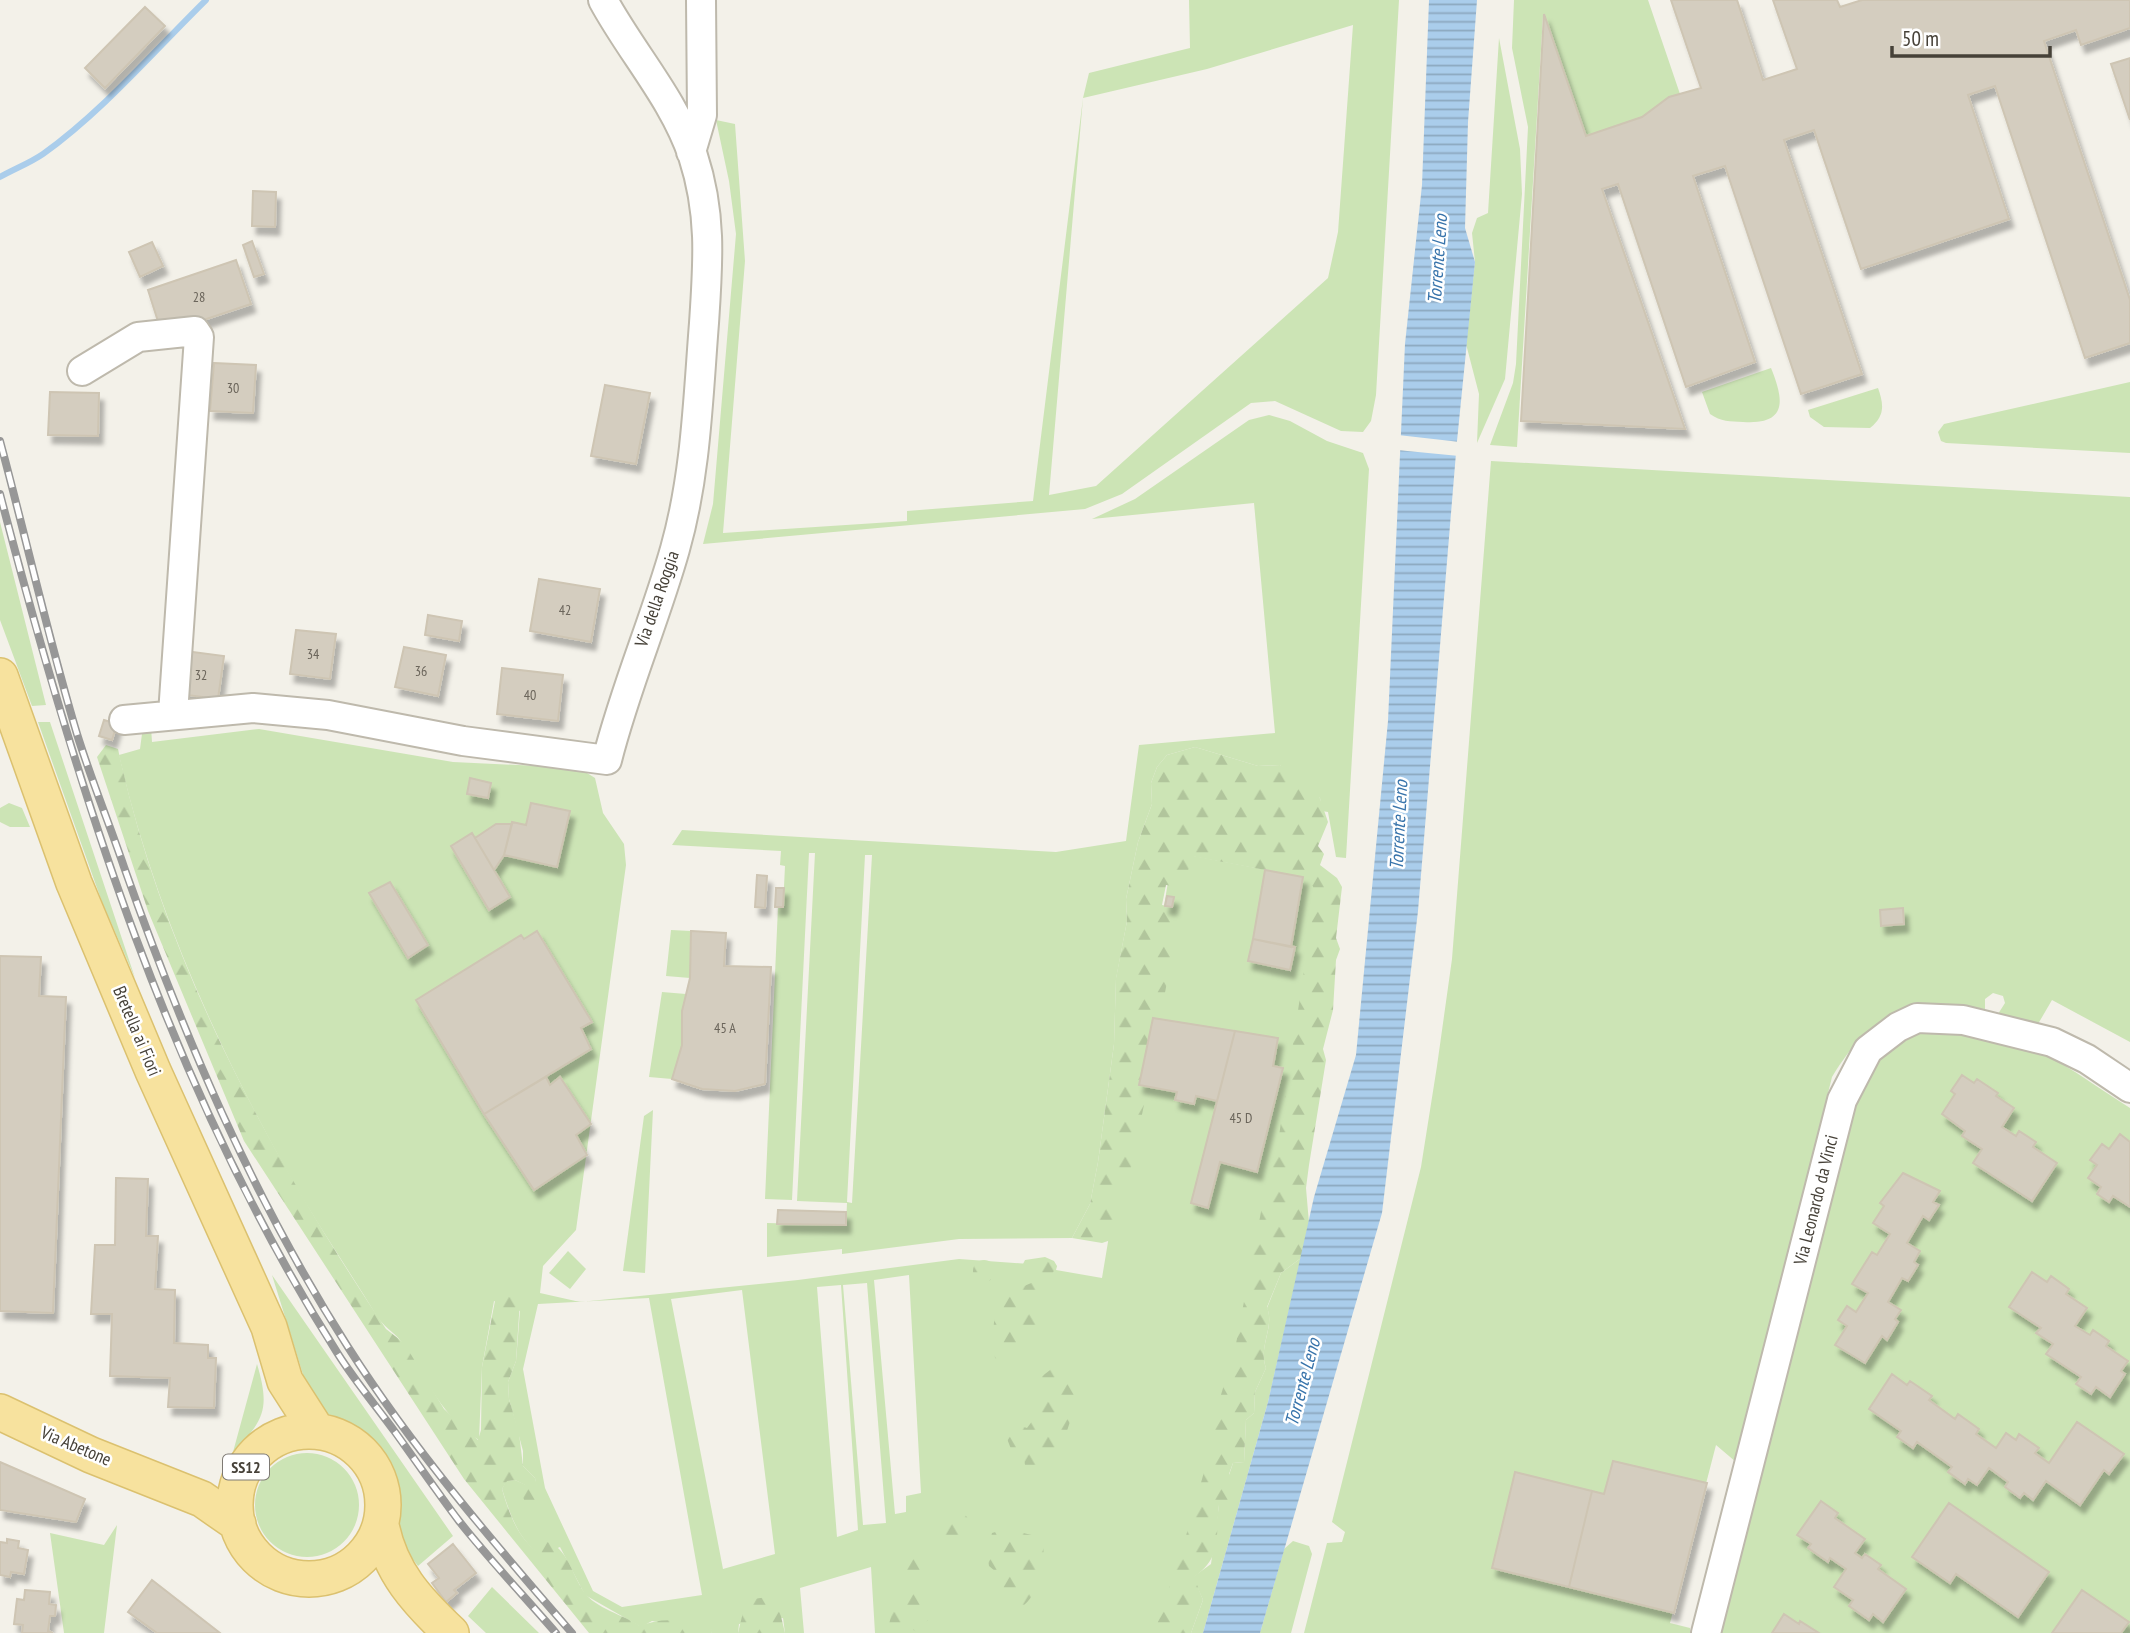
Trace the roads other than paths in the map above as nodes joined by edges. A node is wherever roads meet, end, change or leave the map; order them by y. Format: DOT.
graph roads {
  1 [pos="603,0"];
  2 [pos="701,0"];
  3 [pos="691,152"];
  4 [pos="82,371"];
  5 [pos="0,676"];
  6 [pos="173,714"];
  7 [pos="124,720"];
  8 [pos="2130,1088"];
  9 [pos="285,1381"];
  10 [pos="0,1412"];
  11 [pos="317,1431"];
  12 [pos="268,1445"];
  13 [pos="154,1477"];
  14 [pos="238,1524"];
  15 [pos="381,1525"];
  16 [pos="337,1574"];
  17 [pos="419,1603"];
  18 [pos="451,1633"];
  19 [pos="1706,1633"];
  1 -- 3 [label="street"];
  2 -- 3 [label="street"];
  3 -- 6 [label="street, Via della Roggia"];
  4 -- 6 [label="street"];
  5 -- 9 [label="main road, Bretella ai Fiori"];
  6 -- 7 [label="street, Via della Roggia"];
  8 -- 19 [label="street, Via Leonardo da Vinci"];
  9 -- 11 [label="main road, Bretella ai Fiori"];
  9 -- 12 [label="main road, Bretella ai Fiori"];
  10 -- 13 [label="main road, Via Abetone / SS12"];
  11 -- 12 [label="main road, SS12"];
  11 -- 15 [label="main road, SS12"];
  12 -- 13 [label="main road, SS12"];
  12 -- 14 [label="main road, SS12"];
  13 -- 14 [label="main road, SS12"];
  14 -- 16 [label="main road, SS12"];
  15 -- 16 [label="main road, SS12"];
  15 -- 17 [label="main road, SS12"];
  16 -- 17 [label="main road, SS12"];
  17 -- 18 [label="main road, SS12"];
}
